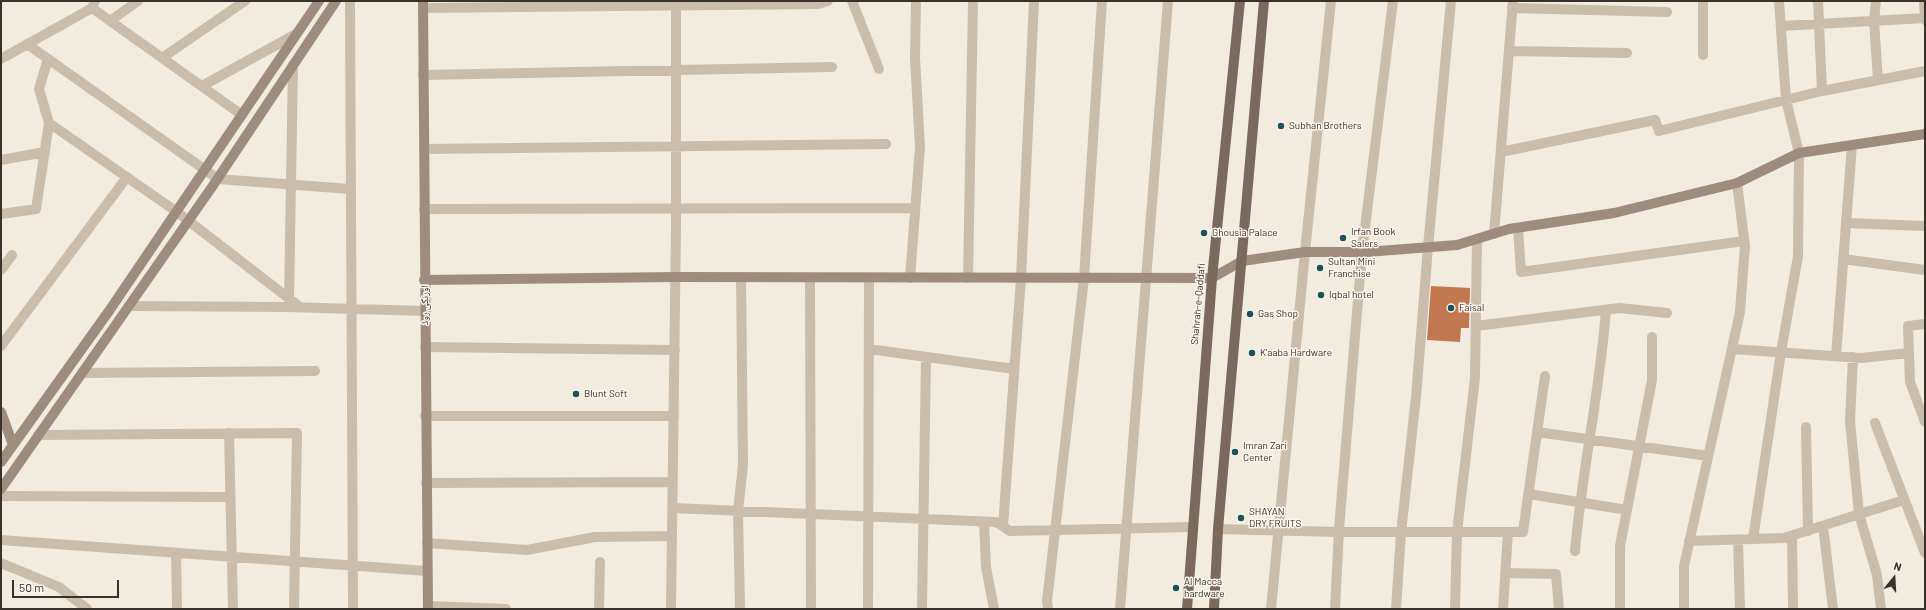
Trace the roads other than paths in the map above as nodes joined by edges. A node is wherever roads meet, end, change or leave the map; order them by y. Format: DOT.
graph roads {
  1 [pos="138,1"];
  2 [pos="245,1"];
  3 [pos="319,1"];
  4 [pos="336,1"];
  5 [pos="350,1"];
  6 [pos="828,1"];
  7 [pos="852,1"];
  8 [pos="916,1"];
  9 [pos="973,1"];
  10 [pos="1034,1"];
  11 [pos="1102,1"];
  12 [pos="1168,1"];
  13 [pos="1240,1"];
  14 [pos="1264,1"];
  15 [pos="1331,1"];
  16 [pos="1393,1"];
  17 [pos="1451,1"];
  18 [pos="1703,1"];
  19 [pos="1779,1"];
  20 [pos="1818,1"];
  21 [pos="1876,1"];
  22 [pos="1924,1"];
  23 [pos="676,3"];
  24 [pos="93,4"];
  25 [pos="423,5"];
  26 [pos="1512,5"];
  27 [pos="1667,12"];
  28 [pos="1925,19"];
  29 [pos="110,21"];
  30 [pos="1874,21"];
  31 [pos="1819,24"];
  32 [pos="1781,26"];
  33 [pos="296,34"];
  34 [pos="28,44"];
  35 [pos="1509,51"];
  36 [pos="1627,53"];
  37 [pos="1703,55"];
  38 [pos="162,58"];
  39 [pos="1,59"];
  40 [pos="48,59"];
  41 [pos="293,66"];
  42 [pos="832,67"];
  43 [pos="879,69"];
  44 [pos="676,70"];
  45 [pos="1925,71"];
  46 [pos="423,75"];
  47 [pos="1878,80"];
  48 [pos="202,86"];
  49 [pos="1822,91"];
  50 [pos="1786,100"];
  51 [pos="242,115"];
  52 [pos="49,123"];
  53 [pos="1925,134"];
  54 [pos="886,144"];
  55 [pos="1852,145"];
  56 [pos="676,147"];
  57 [pos="424,149"];
  58 [pos="45,152"];
  59 [pos="1501,152"];
  60 [pos="1799,153"];
  61 [pos="1,160"];
  62 [pos="205,170"];
  63 [pos="126,177"];
  64 [pos="218,178"];
  65 [pos="1737,183"];
  66 [pos="291,184"];
  67 [pos="350,189"];
  68 [pos="676,208"];
  69 [pos="914,208"];
  70 [pos="424,209"];
  71 [pos="177,212"];
  72 [pos="1,214"];
  73 [pos="188,221"];
  74 [pos="1846,223"];
  75 [pos="1925,226"];
  76 [pos="1518,228"];
  77 [pos="1494,234"];
  78 [pos="1477,239"];
  79 [pos="1744,241"];
  80 [pos="1428,247"];
  81 [pos="1305,252"];
  82 [pos="1362,252"];
  83 [pos="12,255"];
  84 [pos="1843,260"];
  85 [pos="1242,261"];
  86 [pos="1,270"];
  87 [pos="1925,270"];
  88 [pos="675,277"];
  89 [pos="741,277"];
  90 [pos="810,278"];
  91 [pos="869,278"];
  92 [pos="910,278"];
  93 [pos="968,278"];
  94 [pos="1021,278"];
  95 [pos="1084,278"];
  96 [pos="1145,278"];
  97 [pos="1212,278"];
  98 [pos="424,280"];
  99 [pos="289,299"];
  100 [pos="129,306"];
  101 [pos="300,307"];
  102 [pos="350,309"];
  103 [pos="1606,310"];
  104 [pos="425,311"];
  105 [pos="1667,313"];
  106 [pos="1925,324"];
  107 [pos="1476,326"];
  108 [pos="1652,337"];
  109 [pos="1,346"];
  110 [pos="425,347"];
  111 [pos="1732,349"];
  112 [pos="675,350"];
  113 [pos="869,350"];
  114 [pos="1781,352"];
  115 [pos="1909,353"];
  116 [pos="1836,356"];
  117 [pos="926,357"];
  118 [pos="1853,357"];
  119 [pos="1014,369"];
  120 [pos="315,371"];
  121 [pos="82,373"];
  122 [pos="1545,376"];
  123 [pos="1,412"];
  124 [pos="425,416"];
  125 [pos="674,416"];
  126 [pos="1925,422"];
  127 [pos="1875,423"];
  128 [pos="1806,426"];
  129 [pos="1537,432"];
  130 [pos="229,433"];
  131 [pos="38,435"];
  132 [pos="1589,439"];
  133 [pos="13,445"];
  134 [pos="1639,447"];
  135 [pos="1708,456"];
  136 [pos="1,462"];
  137 [pos="673,482"];
  138 [pos="426,483"];
  139 [pos="1,489"];
  140 [pos="1528,494"];
  141 [pos="1,496"];
  142 [pos="230,497"];
  143 [pos="1904,500"];
  144 [pos="1579,502"];
  145 [pos="672,508"];
  146 [pos="1627,510"];
  147 [pos="738,511"];
  148 [pos="811,514"];
  149 [pos="1859,514"];
  150 [pos="867,517"];
  151 [pos="924,519"];
  152 [pos="984,522"];
  153 [pos="1003,526"];
  154 [pos="1823,526"];
  155 [pos="1126,528"];
  156 [pos="1193,528"];
  157 [pos="1055,529"];
  158 [pos="1218,529"];
  159 [pos="1279,530"];
  160 [pos="1808,531"];
  161 [pos="1339,532"];
  162 [pos="1457,532"];
  163 [pos="1508,532"];
  164 [pos="1401,533"];
  165 [pos="672,536"];
  166 [pos="1792,536"];
  167 [pos="1753,539"];
  168 [pos="1,540"];
  169 [pos="1738,540"];
  170 [pos="1922,540"];
  171 [pos="1689,541"];
  172 [pos="427,542"];
  173 [pos="1574,551"];
  174 [pos="176,553"];
  175 [pos="1925,553"];
  176 [pos="232,557"];
  177 [pos="294,561"];
  178 [pos="600,562"];
  179 [pos="1,563"];
  180 [pos="352,565"];
  181 [pos="427,571"];
  182 [pos="1505,573"];
  183 [pos="428,608"];
  184 [pos="87,609"];
  185 [pos="177,609"];
  186 [pos="233,609"];
  187 [pos="294,609"];
  188 [pos="353,609"];
  189 [pos="506,609"];
  190 [pos="599,609"];
  191 [pos="671,609"];
  192 [pos="740,609"];
  193 [pos="811,609"];
  194 [pos="868,609"];
  195 [pos="922,609"];
  196 [pos="994,609"];
  197 [pos="1048,609"];
  198 [pos="1120,609"];
  199 [pos="1187,609"];
  200 [pos="1214,609"];
  201 [pos="1271,609"];
  202 [pos="1334,609"];
  203 [pos="1396,609"];
  204 [pos="1455,609"];
  205 [pos="1503,609"];
  206 [pos="1559,609"];
  207 [pos="1620,609"];
  208 [pos="1684,609"];
  209 [pos="1740,609"];
  210 [pos="1793,609"];
  211 [pos="1834,609"];
  212 [pos="1881,609"];
  1 -- 29 [label="street"];
  2 -- 38 [label="street"];
  3 -- 33 [label="street"];
  4 -- 41 [label="street"];
  5 -- 67 [label="street"];
  6 -- 23 [label="street"];
  7 -- 43 [label="street"];
  8 -- 69 [label="street"];
  9 -- 93 [label="street"];
  10 -- 94 [label="street"];
  11 -- 95 [label="street"];
  12 -- 96 [label="street"];
  13 -- 97 [label="main road, Shahrah-e-Qaddafi"];
  14 -- 85 [label="main road"];
  15 -- 81 [label="street"];
  16 -- 82 [label="street"];
  17 -- 80 [label="street"];
  18 -- 37 [label="street"];
  19 -- 32 [label="street"];
  20 -- 31 [label="street"];
  21 -- 30 [label="street"];
  22 -- 28 [label="street"];
  23 -- 25 [label="street"];
  23 -- 44 [label="street"];
  24 -- 29 [label="street"];
  24 -- 34 [label="street"];
  25 -- 46 [label="street, اورنگی روڈ"];
  26 -- 27 [label="street"];
  26 -- 35 [label="street"];
  28 -- 30 [label="street"];
  29 -- 38 [label="street"];
  30 -- 31 [label="street"];
  30 -- 47 [label="street"];
  31 -- 32 [label="street"];
  31 -- 49 [label="street"];
  32 -- 50 [label="street"];
  33 -- 48 [label="street"];
  33 -- 51 [label="street"];
  34 -- 39 [label="street"];
  34 -- 40 [label="street"];
  35 -- 36 [label="street"];
  35 -- 59 [label="street"];
  38 -- 48 [label="street"];
  40 -- 52 [label="street"];
  40 -- 62 [label="street"];
  41 -- 64 [label="street"];
  41 -- 66 [label="street"];
  42 -- 44 [label="street"];
  44 -- 46 [label="street"];
  44 -- 56 [label="street"];
  45 -- 47 [label="street"];
  46 -- 57 [label="street, اورنگی روڈ"];
  47 -- 49 [label="street"];
  48 -- 51 [label="street"];
  49 -- 50 [label="street"];
  50 -- 59 [label="street"];
  50 -- 60 [label="street"];
  51 -- 62 [label="street"];
  52 -- 58 [label="street"];
  52 -- 63 [label="street"];
  53 -- 55 [label="street"];
  54 -- 56 [label="street"];
  55 -- 60 [label="street"];
  55 -- 74 [label="street"];
  56 -- 57 [label="street"];
  56 -- 68 [label="street"];
  57 -- 70 [label="street, اورنگی روڈ"];
  58 -- 61 [label="street"];
  58 -- 72 [label="street"];
  59 -- 77 [label="street"];
  60 -- 65 [label="street"];
  60 -- 114 [label="street"];
  62 -- 64 [label="street"];
  62 -- 71 [label="street"];
  63 -- 71 [label="street"];
  63 -- 109 [label="street"];
  64 -- 66 [label="street"];
  64 -- 73 [label="street"];
  65 -- 76 [label="street"];
  65 -- 79 [label="street"];
  66 -- 67 [label="street"];
  66 -- 99 [label="street"];
  67 -- 102 [label="street"];
  68 -- 69 [label="street"];
  68 -- 70 [label="street"];
  68 -- 88 [label="street"];
  69 -- 92 [label="street"];
  70 -- 98 [label="street, اورنگی روڈ"];
  71 -- 73 [label="street"];
  71 -- 133 [label="street"];
  73 -- 99 [label="street"];
  73 -- 100 [label="street"];
  74 -- 75 [label="street"];
  74 -- 84 [label="street"];
  76 -- 77 [label="street"];
  76 -- 79 [label="street"];
  77 -- 78 [label="street"];
  78 -- 80 [label="street"];
  78 -- 107 [label="street"];
  79 -- 111 [label="street"];
  80 -- 82 [label="street"];
  80 -- 164 [label="street"];
  81 -- 82 [label="street"];
  81 -- 85 [label="street"];
  81 -- 159 [label="street"];
  82 -- 161 [label="street"];
  83 -- 86 [label="street"];
  84 -- 87 [label="street"];
  84 -- 116 [label="street"];
  85 -- 97 [label="street"];
  85 -- 158 [label="main road"];
  88 -- 89 [label="street"];
  88 -- 98 [label="street"];
  88 -- 112 [label="street"];
  89 -- 90 [label="street"];
  89 -- 147 [label="street"];
  90 -- 91 [label="street"];
  90 -- 148 [label="street"];
  91 -- 92 [label="street"];
  91 -- 113 [label="street"];
  92 -- 93 [label="street"];
  93 -- 94 [label="street"];
  94 -- 95 [label="street"];
  94 -- 119 [label="street"];
  95 -- 96 [label="street"];
  95 -- 157 [label="street"];
  96 -- 97 [label="street"];
  96 -- 155 [label="street"];
  97 -- 156 [label="main road, Shahrah-e-Qaddafi"];
  98 -- 104 [label="street, اورنگی روڈ"];
  99 -- 101 [label="street"];
  100 -- 101 [label="street"];
  100 -- 121 [label="street"];
  101 -- 102 [label="street"];
  102 -- 104 [label="street"];
  102 -- 180 [label="street"];
  103 -- 105 [label="street"];
  103 -- 107 [label="street"];
  103 -- 132 [label="street"];
  104 -- 110 [label="street, اورنگی روڈ"];
  106 -- 115 [label="street"];
  107 -- 162 [label="street"];
  108 -- 134 [label="street"];
  110 -- 112 [label="street"];
  110 -- 124 [label="street, اورنگی روڈ"];
  111 -- 114 [label="street"];
  111 -- 135 [label="street"];
  112 -- 125 [label="street"];
  113 -- 117 [label="street"];
  113 -- 150 [label="street"];
  114 -- 116 [label="street"];
  114 -- 167 [label="street"];
  115 -- 118 [label="street"];
  115 -- 126 [label="street"];
  116 -- 118 [label="street"];
  117 -- 119 [label="street"];
  117 -- 151 [label="street"];
  118 -- 149 [label="street"];
  119 -- 153 [label="street"];
  120 -- 121 [label="street"];
  121 -- 131 [label="street"];
  122 -- 129 [label="street"];
  123 -- 133 [label="street"];
  124 -- 125 [label="street"];
  124 -- 138 [label="street, اورنگی روڈ"];
  125 -- 137 [label="street"];
  127 -- 143 [label="street"];
  128 -- 160 [label="street"];
  129 -- 132 [label="street"];
  129 -- 140 [label="street"];
  130 -- 131 [label="street"];
  130 -- 142 [label="street"];
  130 -- 177 [label="street"];
  131 -- 139 [label="street"];
  132 -- 134 [label="street"];
  132 -- 144 [label="street"];
  133 -- 136 [label="street"];
  134 -- 135 [label="street"];
  134 -- 146 [label="street"];
  135 -- 171 [label="street"];
  137 -- 138 [label="street"];
  137 -- 145 [label="street"];
  138 -- 172 [label="street, اورنگی روڈ"];
  140 -- 144 [label="street"];
  140 -- 163 [label="street"];
  141 -- 142 [label="street"];
  142 -- 176 [label="street"];
  143 -- 149 [label="street"];
  143 -- 170 [label="street"];
  144 -- 146 [label="street"];
  144 -- 173 [label="street"];
  145 -- 147 [label="street"];
  145 -- 165 [label="street"];
  146 -- 207 [label="street"];
  147 -- 148 [label="street"];
  147 -- 192 [label="street"];
  148 -- 150 [label="street"];
  148 -- 193 [label="street"];
  149 -- 154 [label="street"];
  149 -- 212 [label="street"];
  150 -- 151 [label="street"];
  150 -- 194 [label="street"];
  151 -- 152 [label="street"];
  151 -- 195 [label="street"];
  152 -- 153 [label="street"];
  152 -- 196 [label="street"];
  153 -- 157 [label="street"];
  154 -- 160 [label="street"];
  154 -- 211 [label="street"];
  155 -- 156 [label="street"];
  155 -- 157 [label="street"];
  155 -- 198 [label="street"];
  156 -- 199 [label="main road, Shahrah-e-Qaddafi"];
  157 -- 197 [label="street"];
  158 -- 159 [label="street"];
  158 -- 200 [label="main road"];
  159 -- 161 [label="street"];
  159 -- 201 [label="street"];
  160 -- 166 [label="street"];
  161 -- 164 [label="street"];
  161 -- 202 [label="street"];
  162 -- 163 [label="street"];
  162 -- 164 [label="street"];
  162 -- 204 [label="street"];
  163 -- 182 [label="street"];
  164 -- 203 [label="street"];
  165 -- 172 [label="street"];
  165 -- 191 [label="street"];
  166 -- 167 [label="street"];
  166 -- 210 [label="street"];
  167 -- 169 [label="street"];
  168 -- 174 [label="street"];
  169 -- 171 [label="street"];
  169 -- 209 [label="street"];
  170 -- 175 [label="street"];
  171 -- 208 [label="street"];
  172 -- 181 [label="street, اورنگی روڈ"];
  174 -- 176 [label="street"];
  174 -- 185 [label="street"];
  176 -- 177 [label="street"];
  176 -- 186 [label="street"];
  177 -- 180 [label="street"];
  177 -- 187 [label="street"];
  178 -- 190 [label="street"];
  179 -- 184 [label="street"];
  180 -- 181 [label="street"];
  180 -- 188 [label="street"];
  181 -- 183 [label="street, اورنگی روڈ"];
  182 -- 205 [label="street"];
  182 -- 206 [label="street"];
  183 -- 189 [label="street"];
}
